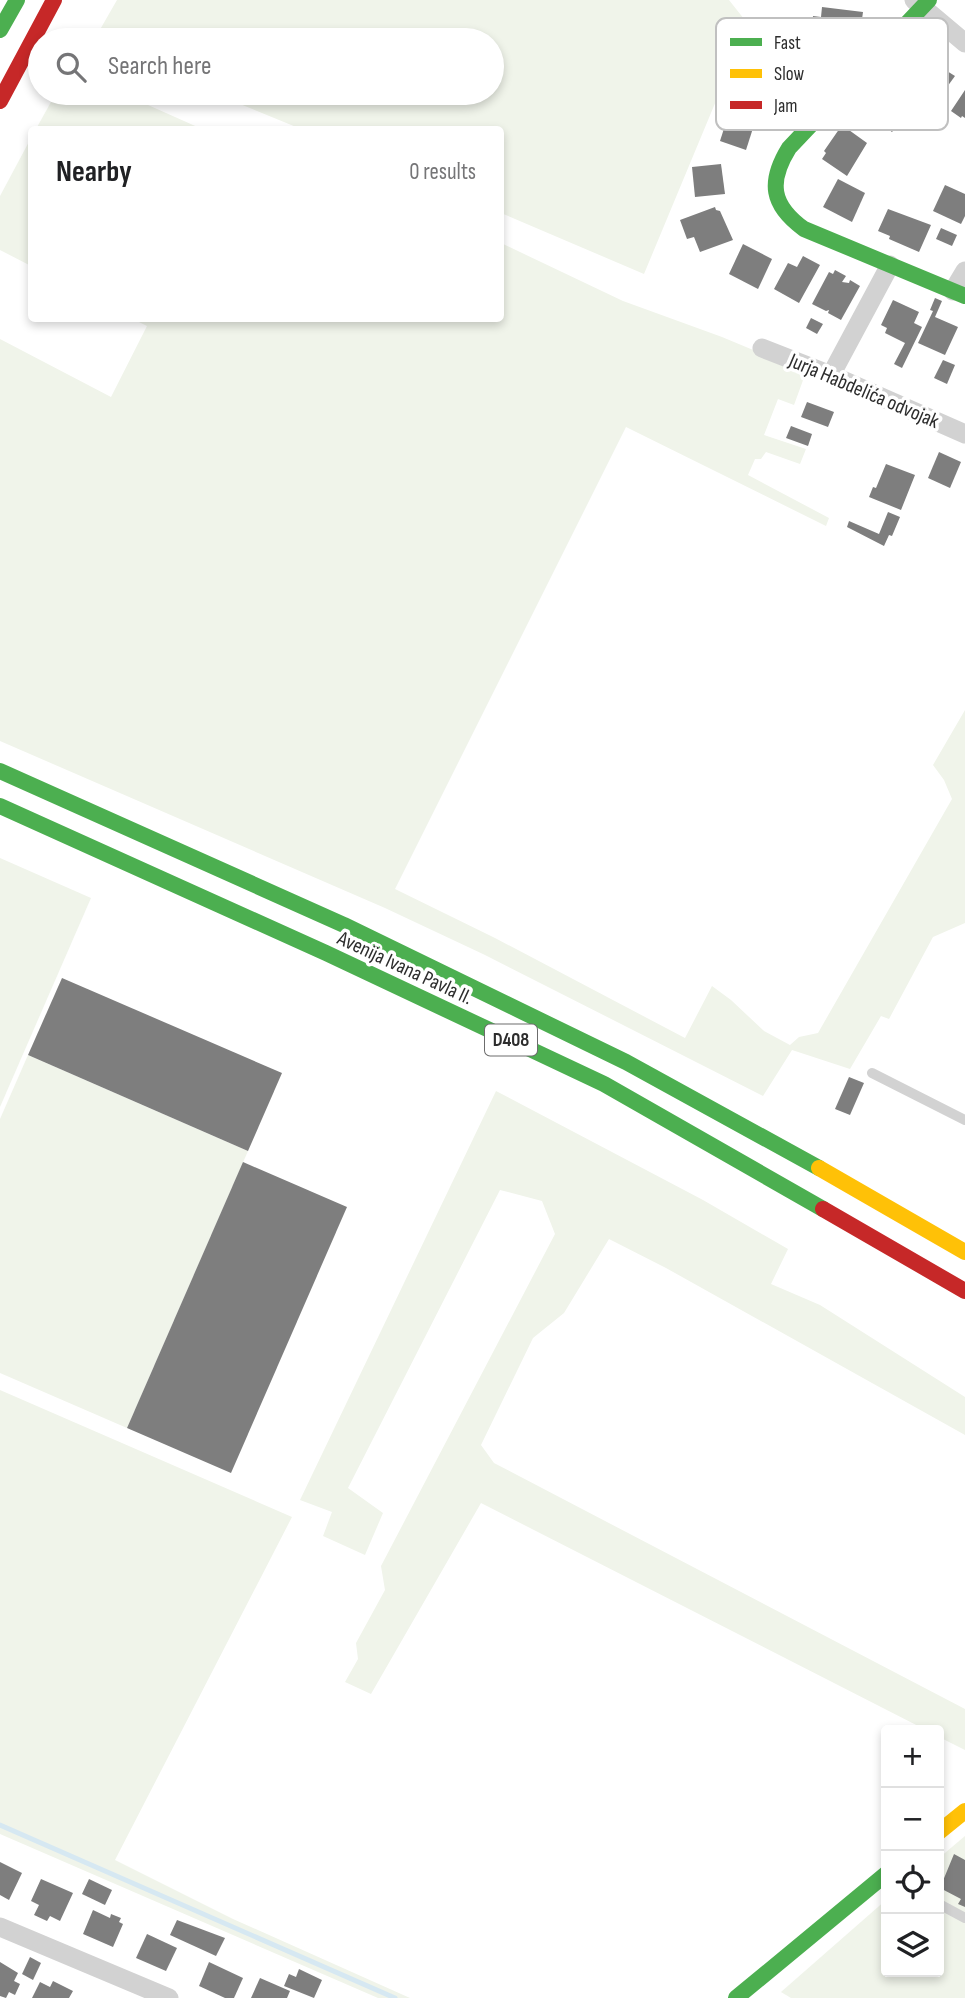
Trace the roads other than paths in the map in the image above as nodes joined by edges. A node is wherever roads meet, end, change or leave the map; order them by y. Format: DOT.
graph roads {
  1 [pos="17,0"];
  2 [pos="54,0"];
  3 [pos="921,3"];
  4 [pos="907,18"];
  5 [pos="938,18"];
  6 [pos="39,28"];
  7 [pos="948,28"];
  8 [pos="0,30"];
  9 [pos="965,43"];
  10 [pos="28,49"];
  11 [pos="0,102"];
  12 [pos="805,130"];
  13 [pos="890,264"];
  14 [pos="965,271"];
  15 [pos="959,293"];
  16 [pos="762,348"];
  17 [pos="831,375"];
  18 [pos="965,434"];
  19 [pos="0,771"];
  20 [pos="0,806"];
  21 [pos="872,1073"];
  22 [pos="965,1120"];
  23 [pos="965,1252"];
  24 [pos="965,1291"];
  25 [pos="965,1811"];
  26 [pos="944,1828"];
  27 [pos="881,1878"];
  28 [pos="944,1907"];
  29 [pos="965,1918"];
  30 [pos="0,1927"];
  31 [pos="169,1998"];
  32 [pos="736,1998"];
  1 -- 8 [label="main road"];
  2 -- 6 [label="main road"];
  3 -- 4 [label="main road"];
  3 -- 5 [label="street"];
  7 -- 9 [label="street"];
  10 -- 11 [label="main road"];
  12 -- 13 [label="main road"];
  13 -- 15 [label="main road"];
  13 -- 17 [label="street"];
  14 -- 15 [label="street"];
  16 -- 17 [label="street, Jurja Habdelića odvojak"];
  17 -- 18 [label="street, Jurja Habdelića odvojak"];
  19 -- 23 [label="main road, Avenija Ivana Pavla II. / D408"];
  20 -- 24 [label="main road, Avenija Ivana Pavla II. / D408"];
  21 -- 22 [label="lane"];
  25 -- 26 [label="main road"];
  27 -- 32 [label="main road"];
  28 -- 29 [label="lane"];
  30 -- 31 [label="street"];
}
